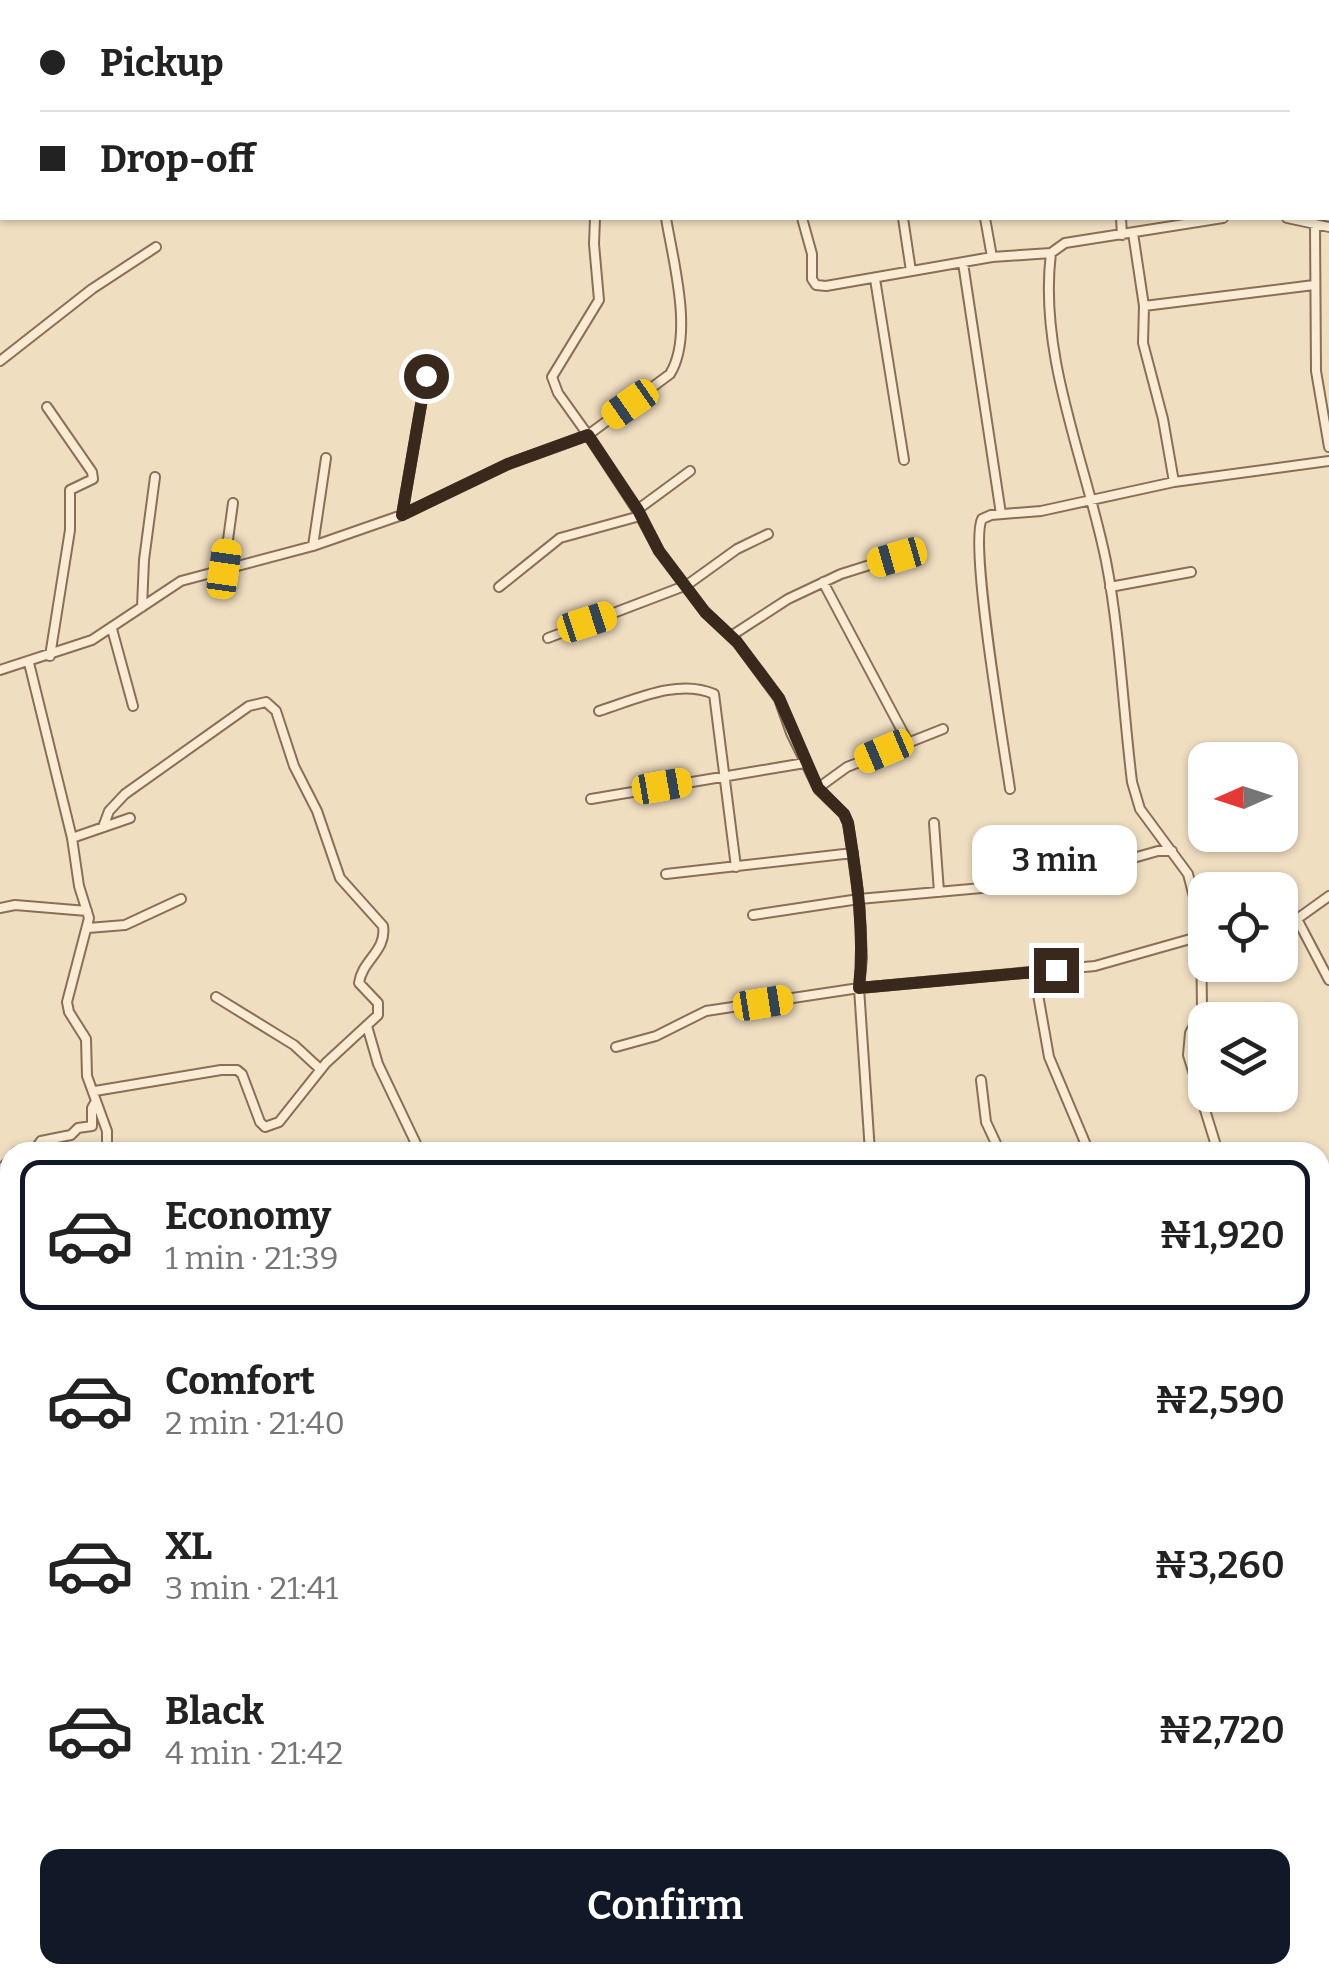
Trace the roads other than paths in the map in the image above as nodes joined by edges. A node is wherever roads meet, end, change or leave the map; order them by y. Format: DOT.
graph roads {
  1 [pos="595,220"];
  2 [pos="666,220"];
  3 [pos="803,220"];
  4 [pos="902,220"];
  5 [pos="985,220"];
  6 [pos="1122,220"];
  7 [pos="1211,220"];
  8 [pos="1295,220"];
  9 [pos="1315,226"];
  10 [pos="1329,227"];
  11 [pos="1133,233"];
  12 [pos="1122,235"];
  13 [pos="156,247"];
  14 [pos="1052,252"];
  15 [pos="992,256"];
  16 [pos="963,262"];
  17 [pos="911,270"];
  18 [pos="875,278"];
  19 [pos="1314,284"];
  20 [pos="1144,306"];
  21 [pos="0,362"];
  22 [pos="426,376"];
  23 [pos="47,407"];
  24 [pos="588,435"];
  25 [pos="1329,446"];
  26 [pos="326,458"];
  27 [pos="904,460"];
  28 [pos="1329,462"];
  29 [pos="690,472"];
  30 [pos="156,477"];
  31 [pos="1174,482"];
  32 [pos="1093,498"];
  33 [pos="233,504"];
  34 [pos="639,513"];
  35 [pos="1001,514"];
  36 [pos="402,515"];
  37 [pos="768,534"];
  38 [pos="313,546"];
  39 [pos="908,553"];
  40 [pos="224,569"];
  41 [pos="1192,572"];
  42 [pos="823,582"];
  43 [pos="687,584"];
  44 [pos="499,587"];
  45 [pos="1110,588"];
  46 [pos="142,608"];
  47 [pos="112,629"];
  48 [pos="730,636"];
  49 [pos="548,638"];
  50 [pos="50,656"];
  51 [pos="29,663"];
  52 [pos="0,670"];
  53 [pos="133,706"];
  54 [pos="599,711"];
  55 [pos="944,728"];
  56 [pos="908,742"];
  57 [pos="805,764"];
  58 [pos="726,777"];
  59 [pos="818,788"];
  60 [pos="1010,788"];
  61 [pos="591,799"];
  62 [pos="130,818"];
  63 [pos="934,823"];
  64 [pos="103,828"];
  65 [pos="72,838"];
  66 [pos="1172,850"];
  67 [pos="853,853"];
  68 [pos="736,866"];
  69 [pos="666,874"];
  70 [pos="1188,874"];
  71 [pos="939,892"];
  72 [pos="1329,896"];
  73 [pos="859,899"];
  74 [pos="181,900"];
  75 [pos="0,908"];
  76 [pos="87,912"];
  77 [pos="753,915"];
  78 [pos="1298,919"];
  79 [pos="1298,922"];
  80 [pos="88,928"];
  81 [pos="1188,934"];
  82 [pos="1034,972"];
  83 [pos="1329,980"];
  84 [pos="859,988"];
  85 [pos="216,996"];
  86 [pos="367,1026"];
  87 [pos="616,1046"];
  88 [pos="320,1069"];
  89 [pos="981,1080"];
  90 [pos="96,1096"];
  91 [pos="1205,1112"];
  92 [pos="41,1142"];
  93 [pos="107,1142"];
  94 [pos="415,1142"];
  95 [pos="869,1142"];
  96 [pos="995,1142"];
  97 [pos="1085,1142"];
  98 [pos="1215,1142"];
  1 -- 24 [label="street"];
  2 -- 24 [label="street"];
  3 -- 18 [label="street"];
  4 -- 17 [label="street"];
  5 -- 15 [label="street"];
  6 -- 12 [label="street"];
  7 -- 11 [label="street"];
  8 -- 9 [label="street"];
  9 -- 10 [label="street"];
  9 -- 19 [label="street"];
  11 -- 12 [label="street"];
  11 -- 20 [label="street"];
  12 -- 14 [label="street"];
  13 -- 21 [label="street"];
  14 -- 15 [label="street"];
  14 -- 32 [label="street"];
  15 -- 16 [label="street"];
  16 -- 17 [label="street"];
  16 -- 35 [label="street"];
  17 -- 18 [label="street"];
  18 -- 27 [label="street"];
  19 -- 20 [label="street"];
  19 -- 25 [label="street"];
  20 -- 31 [label="street"];
  22 -- 36 [label="street"];
  23 -- 50 [label="street"];
  24 -- 34 [label="street"];
  24 -- 36 [label="street"];
  26 -- 38 [label="street"];
  28 -- 31 [label="street"];
  29 -- 34 [label="street"];
  30 -- 46 [label="street"];
  31 -- 32 [label="street"];
  32 -- 35 [label="street"];
  32 -- 45 [label="street"];
  33 -- 40 [label="street"];
  34 -- 43 [label="street"];
  34 -- 44 [label="street"];
  35 -- 60 [label="street"];
  36 -- 38 [label="street"];
  37 -- 43 [label="street"];
  38 -- 40 [label="street"];
  39 -- 42 [label="street"];
  40 -- 46 [label="street"];
  41 -- 45 [label="street"];
  42 -- 48 [label="street"];
  42 -- 56 [label="street"];
  43 -- 48 [label="street"];
  43 -- 49 [label="street"];
  45 -- 66 [label="street"];
  46 -- 47 [label="street"];
  47 -- 50 [label="street"];
  47 -- 53 [label="street"];
  48 -- 57 [label="street"];
  50 -- 51 [label="street"];
  51 -- 52 [label="street"];
  51 -- 65 [label="street"];
  54 -- 58 [label="street"];
  55 -- 56 [label="street"];
  56 -- 59 [label="street"];
  57 -- 58 [label="street"];
  57 -- 59 [label="street"];
  58 -- 61 [label="street"];
  58 -- 68 [label="street"];
  59 -- 67 [label="street"];
  62 -- 64 [label="street"];
  63 -- 71 [label="street"];
  64 -- 65 [label="street"];
  64 -- 86 [label="street"];
  65 -- 76 [label="street"];
  66 -- 70 [label="street"];
  66 -- 71 [label="street"];
  67 -- 68 [label="street"];
  67 -- 73 [label="street"];
  68 -- 69 [label="street"];
  71 -- 73 [label="street"];
  72 -- 78 [label="street"];
  73 -- 77 [label="street"];
  73 -- 84 [label="street"];
  74 -- 80 [label="street"];
  75 -- 76 [label="street"];
  76 -- 80 [label="street"];
  79 -- 83 [label="street"];
  80 -- 90 [label="street"];
  81 -- 82 [label="street"];
  82 -- 84 [label="street"];
  82 -- 97 [label="street"];
  84 -- 87 [label="street"];
  84 -- 95 [label="street"];
  85 -- 88 [label="street"];
  86 -- 88 [label="street"];
  86 -- 94 [label="street"];
  88 -- 90 [label="street"];
  89 -- 96 [label="street"];
  90 -- 92 [label="street"];
  90 -- 93 [label="street"];
  91 -- 98 [label="street"];
}
